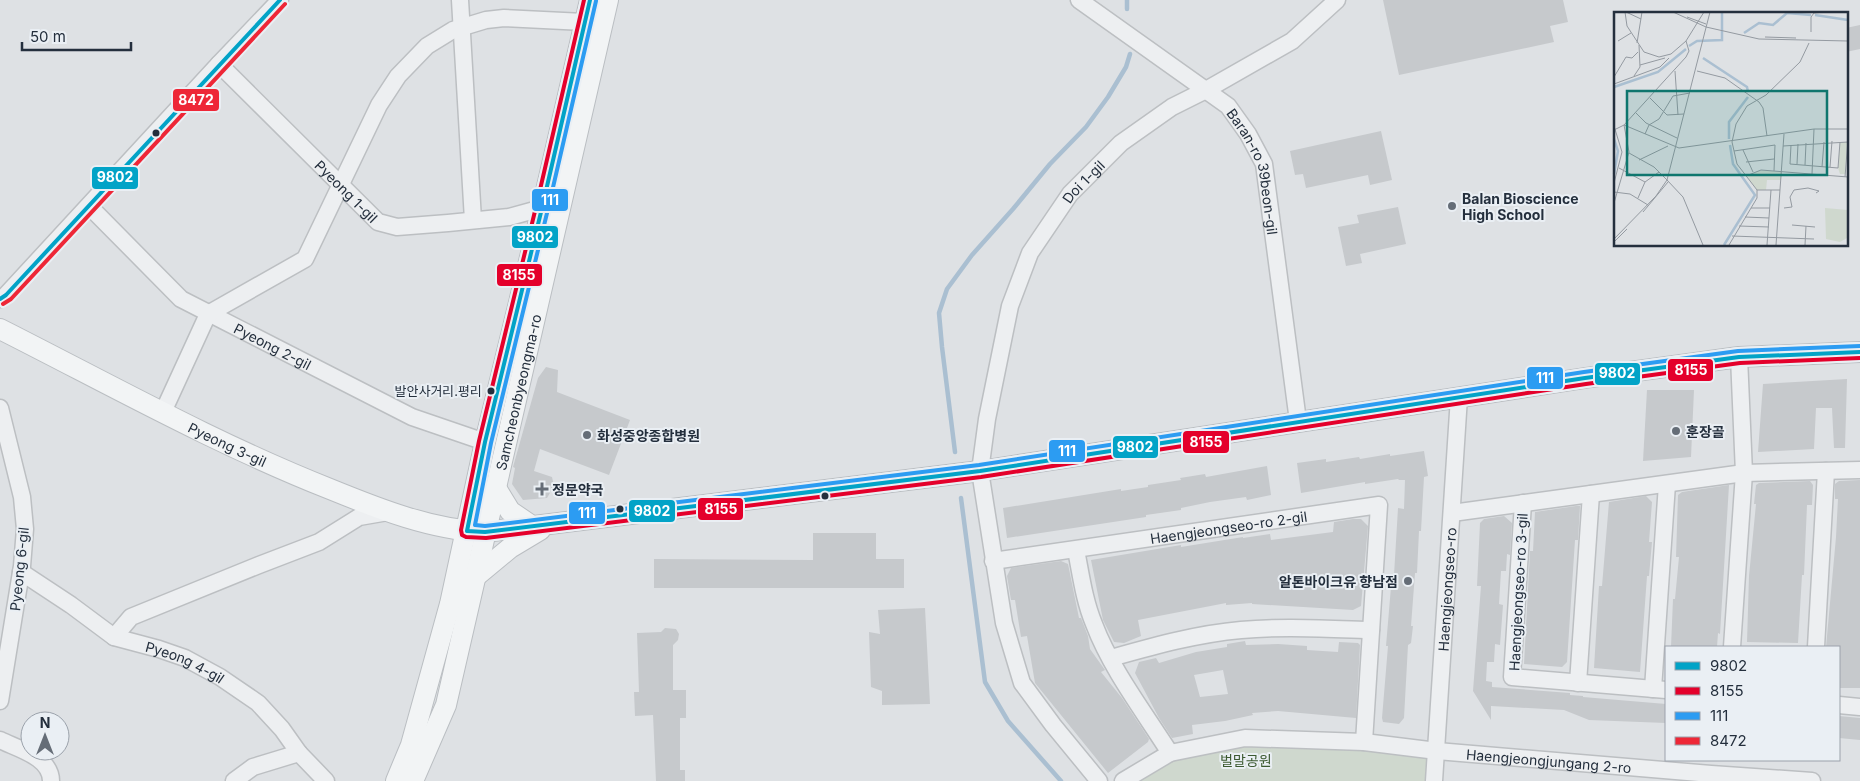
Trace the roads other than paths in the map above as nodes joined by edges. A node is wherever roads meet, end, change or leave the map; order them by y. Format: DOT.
graph roads {
  1 [pos="280,0"];
  2 [pos="460,0"];
  3 [pos="590,0"];
  4 [pos="608,0"];
  5 [pos="1080,0"];
  6 [pos="1337,0"];
  7 [pos="584,22"];
  8 [pos="462,27"];
  9 [pos="219,64"];
  10 [pos="1206,90"];
  11 [pos="340,183"];
  12 [pos="89,206"];
  13 [pos="542,208"];
  14 [pos="473,220"];
  15 [pos="0,299"];
  16 [pos="208,314"];
  17 [pos="0,329"];
  18 [pos="1860,352"];
  19 [pos="1739,357"];
  20 [pos="1459,397"];
  21 [pos="0,408"];
  22 [pos="163,412"];
  23 [pos="1298,421"];
  24 [pos="484,442"];
  25 [pos="1860,470"];
  26 [pos="980,471"];
  27 [pos="1826,471"];
  28 [pos="1744,473"];
  29 [pos="1668,484"];
  30 [pos="496,488"];
  31 [pos="1591,494"];
  32 [pos="1523,503"];
  33 [pos="388,512"];
  34 [pos="1452,513"];
  35 [pos="541,525"];
  36 [pos="476,532"];
  37 [pos="1076,550"];
  38 [pos="993,562"];
  39 [pos="21,572"];
  40 [pos="475,577"];
  41 [pos="1371,630"];
  42 [pos="114,637"];
  43 [pos="1732,646"];
  44 [pos="1816,646"];
  45 [pos="1110,658"];
  46 [pos="1578,683"];
  47 [pos="1660,689"];
  48 [pos="0,702"];
  49 [pos="1840,705"];
  50 [pos="1860,707"];
  51 [pos="0,740"];
  52 [pos="1364,742"];
  53 [pos="1437,751"];
  54 [pos="299,753"];
  55 [pos="1170,753"];
  56 [pos="1717,773"];
  57 [pos="51,781"];
  58 [pos="234,781"];
  59 [pos="326,781"];
  60 [pos="396,781"];
  61 [pos="414,781"];
  62 [pos="1099,781"];
  63 [pos="1123,781"];
  64 [pos="1434,781"];
  65 [pos="1812,781"];
  1 -- 9 [label="street"];
  2 -- 8 [label="street"];
  3 -- 7 [label="main road, Samcheonbyeongma-ro"];
  4 -- 30 [label="main road, Samcheonbyeongma-ro"];
  5 -- 10 [label="street, Baran-ro 39beon-gil"];
  6 -- 10 [label="street, Doi 1-gil"];
  7 -- 8 [label="street"];
  7 -- 13 [label="main road, Samcheonbyeongma-ro"];
  8 -- 11 [label="street"];
  8 -- 14 [label="street"];
  9 -- 11 [label="street, Pyeong 1-gil"];
  9 -- 12 [label="street"];
  10 -- 23 [label="street, Baran-ro 39beon-gil"];
  10 -- 26 [label="street, Doi 1-gil"];
  11 -- 14 [label="street, Pyeong 1-gil"];
  11 -- 16 [label="street"];
  12 -- 15 [label="street"];
  12 -- 16 [label="street, Pyeong 2-gil"];
  13 -- 14 [label="street, Pyeong 1-gil"];
  13 -- 24 [label="main road, Samcheonbyeongma-ro"];
  16 -- 22 [label="street"];
  16 -- 24 [label="street, Pyeong 2-gil"];
  17 -- 22 [label="main road, Pyeong 3-gil"];
  18 -- 19 [label="main road"];
  19 -- 20 [label="main road"];
  19 -- 28 [label="street"];
  20 -- 23 [label="main road"];
  20 -- 34 [label="street, Haengjeongseo-ro"];
  21 -- 39 [label="street, Pyeong 6-gil"];
  22 -- 33 [label="main road, Pyeong 3-gil"];
  23 -- 26 [label="main road"];
  24 -- 36 [label="main road, Samcheonbyeongma-ro"];
  25 -- 27 [label="street, Haengjeongseo-ro 3-gil"];
  26 -- 35 [label="main road"];
  26 -- 38 [label="street"];
  27 -- 28 [label="street, Haengjeongseo-ro 3-gil"];
  27 -- 44 [label="street"];
  28 -- 29 [label="street, Haengjeongseo-ro 3-gil"];
  28 -- 43 [label="street"];
  29 -- 31 [label="street, Haengjeongseo-ro 3-gil"];
  29 -- 47 [label="street, Haengjeongseo-ro 3-gil"];
  30 -- 35 [label="main road"];
  30 -- 36 [label="main road, Samcheonbyeongma-ro"];
  31 -- 32 [label="street, Haengjeongseo-ro 3-gil"];
  31 -- 46 [label="street"];
  32 -- 34 [label="street, Haengjeongseo-ro 3-gil"];
  32 -- 46 [label="street, Haengjeongseo-ro 3-gil"];
  33 -- 36 [label="main road, Pyeong 3-gil"];
  33 -- 42 [label="street"];
  34 -- 53 [label="street, Haengjeongseo-ro"];
  35 -- 36 [label="main road"];
  35 -- 40 [label="main road"];
  36 -- 40 [label="main road, Samcheonbyeongma-ro"];
  36 -- 60 [label="main road, Samcheonbyeongma-ro"];
  37 -- 38 [label="street, Haengjeongseo-ro 2-gil"];
  37 -- 41 [label="street, Haengjeongseo-ro 2-gil"];
  37 -- 45 [label="street"];
  38 -- 62 [label="street"];
  39 -- 42 [label="street, Pyeong 4-gil"];
  39 -- 48 [label="street, Pyeong 6-gil"];
  40 -- 61 [label="main road, Samcheonbyeongma-ro"];
  41 -- 45 [label="street"];
  41 -- 52 [label="street"];
  42 -- 54 [label="street, Pyeong 4-gil"];
  45 -- 55 [label="street"];
  46 -- 47 [label="street, Haengjeongseo-ro 3-gil"];
  49 -- 50 [label="street"];
  51 -- 57 [label="street"];
  52 -- 53 [label="street"];
  52 -- 55 [label="street"];
  53 -- 56 [label="street, Haengjeongjungang 2-ro"];
  53 -- 64 [label="street, Haengjeongseo-ro"];
  54 -- 58 [label="street"];
  54 -- 59 [label="street, Pyeong 4-gil"];
  55 -- 63 [label="street"];
  56 -- 65 [label="street, Haengjeongjungang 2-ro"];
}
